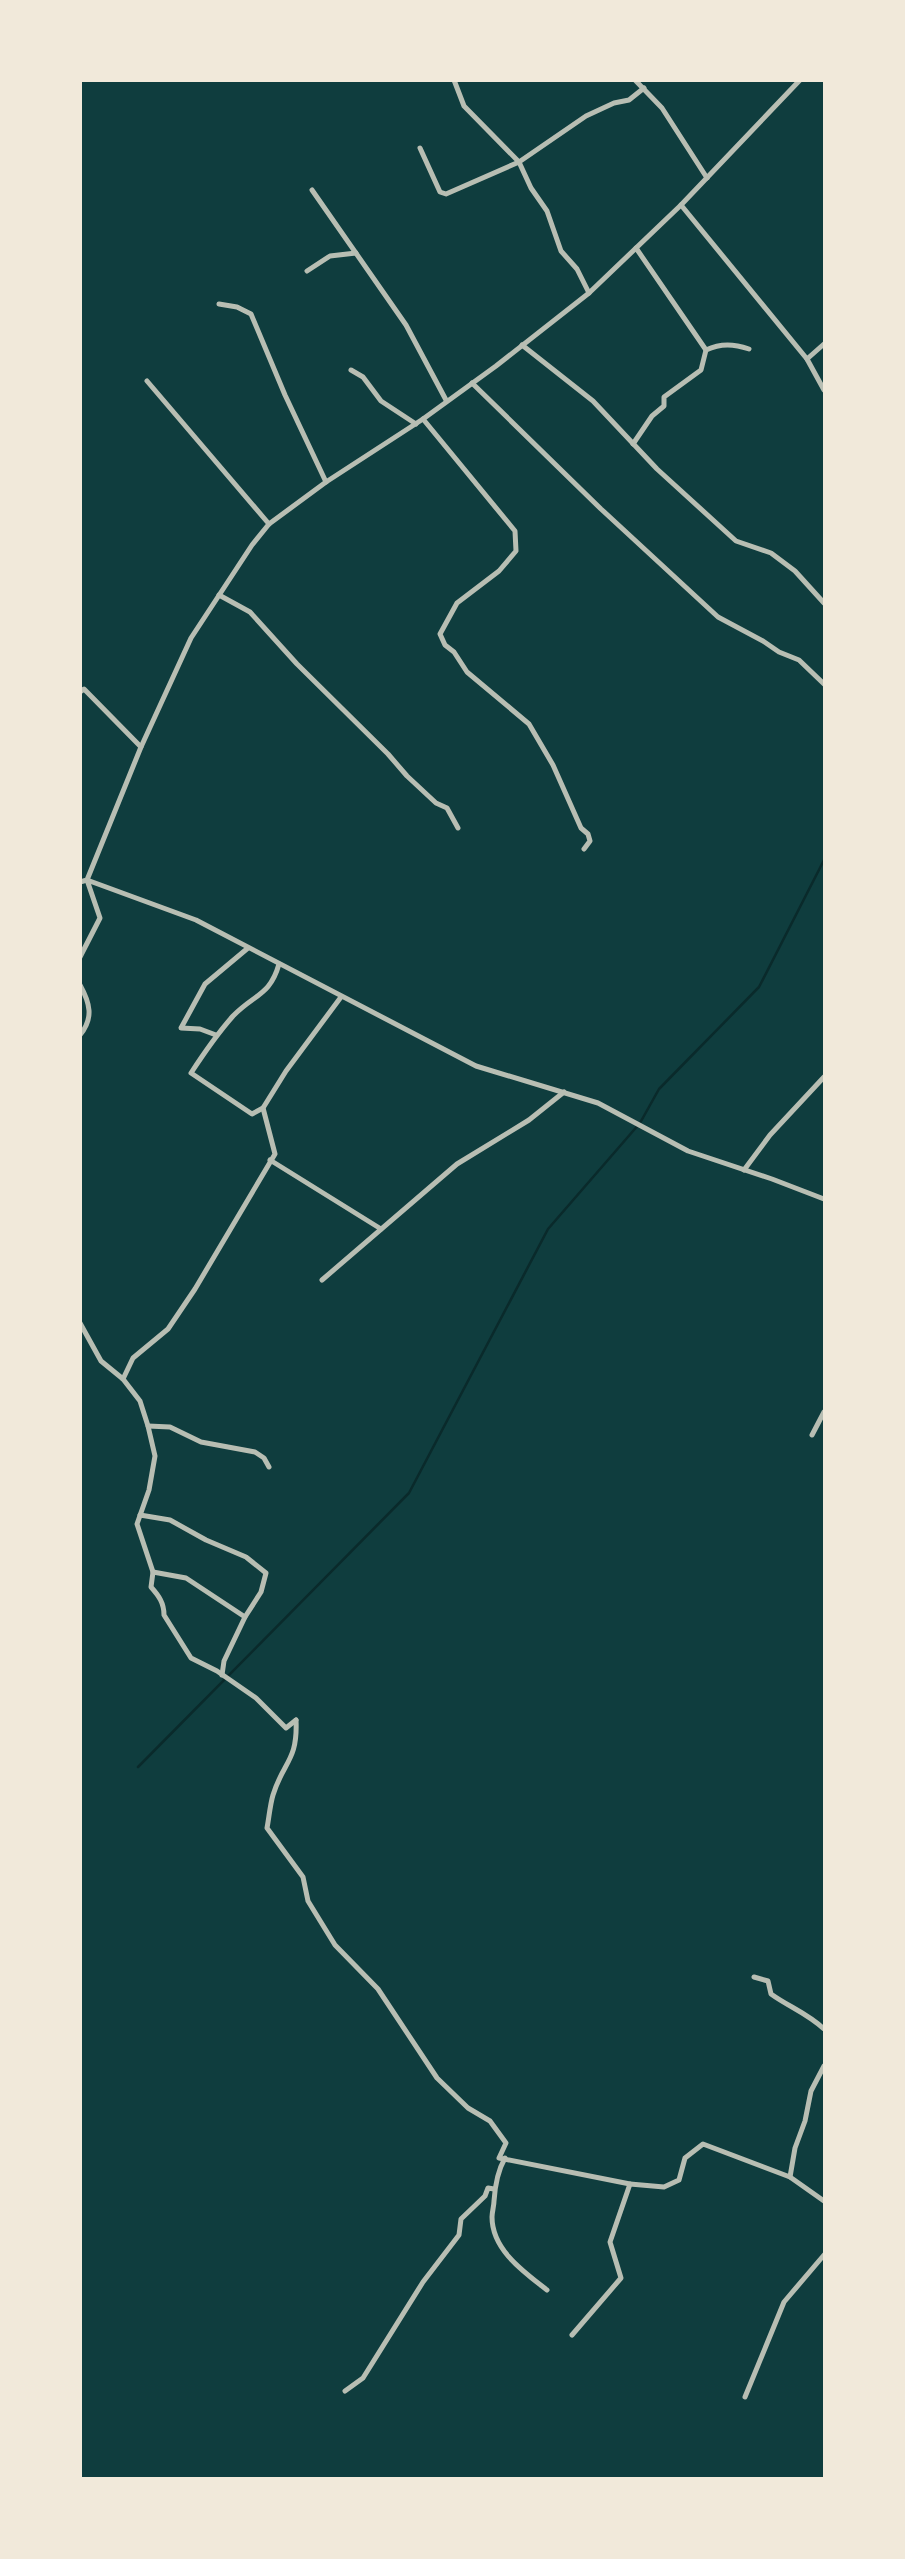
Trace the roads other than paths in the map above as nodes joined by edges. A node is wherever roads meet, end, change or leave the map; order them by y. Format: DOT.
graph roads {
  1 [pos="454,80"];
  2 [pos="635,80"];
  3 [pos="800,80"];
  4 [pos="644,88"];
  5 [pos="420,148"];
  6 [pos="519,162"];
  7 [pos="707,178"];
  8 [pos="312,190"];
  9 [pos="681,205"];
  10 [pos="636,248"];
  11 [pos="356,253"];
  12 [pos="307,271"];
  13 [pos="589,292"];
  14 [pos="219,304"];
  15 [pos="824,344"];
  16 [pos="522,345"];
  17 [pos="749,349"];
  18 [pos="706,350"];
  19 [pos="807,359"];
  20 [pos="351,370"];
  21 [pos="147,381"];
  22 [pos="472,383"];
  23 [pos="824,390"];
  24 [pos="446,400"];
  25 [pos="423,419"];
  26 [pos="416,424"];
  27 [pos="633,444"];
  28 [pos="326,482"];
  29 [pos="270,524"];
  30 [pos="219,595"];
  31 [pos="824,603"];
  32 [pos="824,684"];
  33 [pos="80,692"];
  34 [pos="141,747"];
  35 [pos="458,828"];
  36 [pos="584,849"];
  37 [pos="84,881"];
  38 [pos="248,948"];
  39 [pos="80,957"];
  40 [pos="279,964"];
  41 [pos="80,985"];
  42 [pos="341,997"];
  43 [pos="80,1035"];
  44 [pos="216,1035"];
  45 [pos="824,1077"];
  46 [pos="564,1092"];
  47 [pos="263,1108"];
  48 [pos="271,1160"];
  49 [pos="744,1170"];
  50 [pos="824,1199"];
  51 [pos="381,1229"];
  52 [pos="322,1280"];
  53 [pos="80,1322"];
  54 [pos="123,1379"];
  55 [pos="824,1412"];
  56 [pos="148,1426"];
  57 [pos="812,1436"];
  58 [pos="269,1467"];
  59 [pos="140,1515"];
  60 [pos="153,1572"];
  61 [pos="245,1617"];
  62 [pos="222,1675"];
  63 [pos="754,1977"];
  64 [pos="824,2029"];
  65 [pos="824,2066"];
  66 [pos="505,2158"];
  67 [pos="790,2177"];
  68 [pos="630,2184"];
  69 [pos="494,2189"];
  70 [pos="824,2202"];
  71 [pos="824,2255"];
  72 [pos="547,2290"];
  73 [pos="572,2335"];
  74 [pos="345,2391"];
  75 [pos="745,2397"];
  1 -- 6 [label="street"];
  2 -- 4 [label="street"];
  3 -- 7 [label="street"];
  4 -- 6 [label="street"];
  4 -- 7 [label="street"];
  5 -- 6 [label="street"];
  6 -- 13 [label="street"];
  7 -- 9 [label="street"];
  8 -- 11 [label="street"];
  9 -- 10 [label="street"];
  9 -- 19 [label="street"];
  10 -- 13 [label="street"];
  10 -- 18 [label="street"];
  11 -- 12 [label="street"];
  11 -- 24 [label="street"];
  13 -- 16 [label="street"];
  14 -- 28 [label="street"];
  15 -- 19 [label="street"];
  16 -- 22 [label="street"];
  16 -- 27 [label="street"];
  17 -- 18 [label="street"];
  18 -- 27 [label="street"];
  19 -- 23 [label="street"];
  20 -- 26 [label="street"];
  21 -- 29 [label="street"];
  22 -- 24 [label="street"];
  22 -- 32 [label="street"];
  24 -- 25 [label="street"];
  25 -- 26 [label="street"];
  25 -- 36 [label="street"];
  26 -- 28 [label="street"];
  27 -- 31 [label="street"];
  28 -- 29 [label="street"];
  29 -- 30 [label="street"];
  30 -- 34 [label="street"];
  30 -- 35 [label="street"];
  33 -- 34 [label="street"];
  34 -- 37 [label="street"];
  37 -- 38 [label="street"];
  37 -- 39 [label="street"];
  38 -- 40 [label="street"];
  38 -- 44 [label="street"];
  40 -- 42 [label="street"];
  40 -- 44 [label="street"];
  41 -- 43 [label="street"];
  42 -- 46 [label="street"];
  42 -- 47 [label="street"];
  44 -- 47 [label="street"];
  45 -- 49 [label="street"];
  46 -- 49 [label="street"];
  46 -- 51 [label="street"];
  47 -- 48 [label="street"];
  48 -- 51 [label="street"];
  48 -- 54 [label="street"];
  49 -- 50 [label="street"];
  51 -- 52 [label="street"];
  53 -- 54 [label="street"];
  54 -- 56 [label="street"];
  55 -- 57 [label="street"];
  56 -- 58 [label="street"];
  56 -- 59 [label="street"];
  59 -- 60 [label="street"];
  59 -- 61 [label="street"];
  60 -- 61 [label="street"];
  60 -- 62 [label="street"];
  61 -- 62 [label="street"];
  62 -- 66 [label="street"];
  63 -- 64 [label="street"];
  65 -- 67 [label="street"];
  66 -- 68 [label="street"];
  66 -- 69 [label="street"];
  67 -- 68 [label="street"];
  67 -- 70 [label="street"];
  68 -- 73 [label="street"];
  69 -- 72 [label="street"];
  69 -- 74 [label="street"];
  71 -- 75 [label="street"];
}
